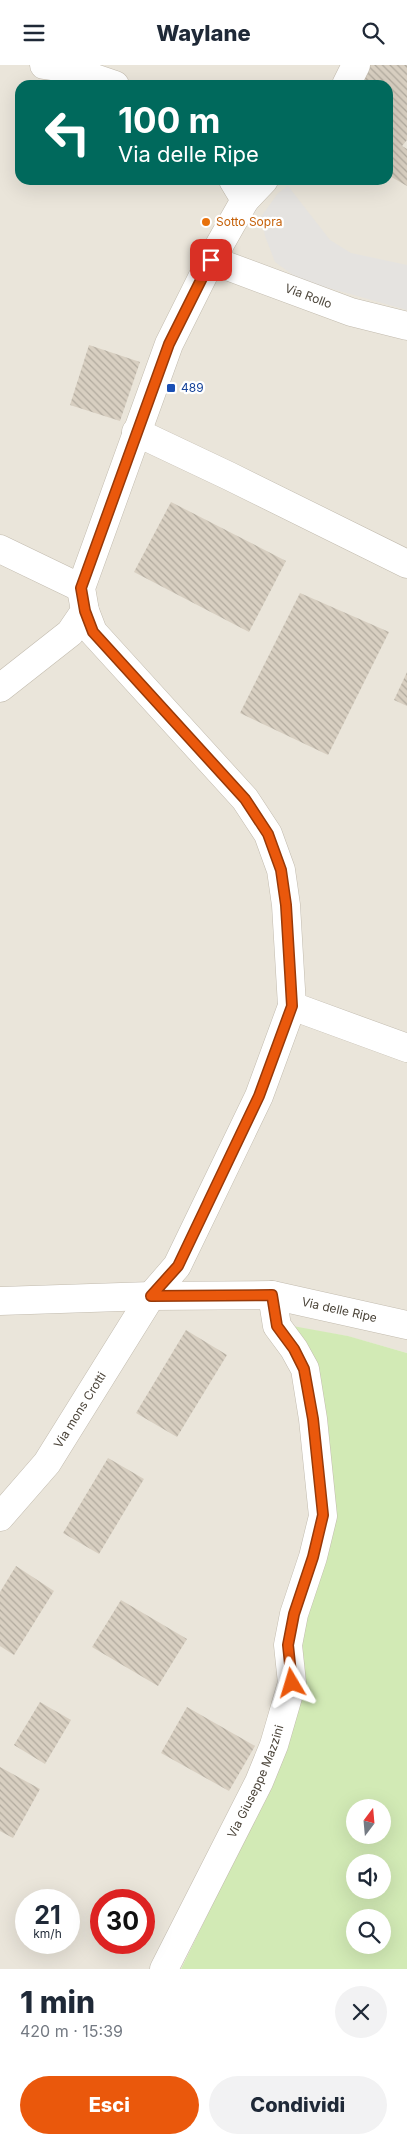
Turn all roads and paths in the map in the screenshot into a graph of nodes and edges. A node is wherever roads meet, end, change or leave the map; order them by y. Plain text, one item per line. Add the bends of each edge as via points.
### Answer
1 (44, 65) edge
2 (356, 65) edge
3 (100, 80) edge
4 (348, 80) edge
5 (252, 185) edge
6 (239, 190) edge
7 (211, 260) junction
8 (407, 327) edge
9 (136, 432) junction
10 (0, 549) edge
11 (407, 564) edge
12 (83, 599) junction
13 (0, 688) edge
14 (292, 1006) junction
15 (407, 1048) edge
16 (272, 1295) junction
17 (151, 1296) junction
18 (0, 1301) edge
19 (407, 1325) edge
20 (0, 1517) edge
21 (164, 1969) edge

1 - 3 street
2 - 4 street
5 - 6 street
6 - 7 street
7 - 8 street, Via Rollo via 351,312
7 - 9 street via 169,344
9 - 11 street
9 - 12 street
10 - 12 street
12 - 13 street via 70,633
12 - 14 street via 93,632 238,791 268,834 281,870 286,905
14 - 15 street
14 - 17 street, Via mons Crotti via 259,1096 178,1266
16 - 17 street, Via delle Ripe
16 - 19 street, Via delle Ripe
16 - 21 street, Via Giuseppe Mazzini via 277,1326 304,1369 323,1515 294,1614 288,1645 292,1683 274,1745 259,1782
17 - 18 street, Via delle Ripe
17 - 20 street, Via mons Crotti via 47,1463

